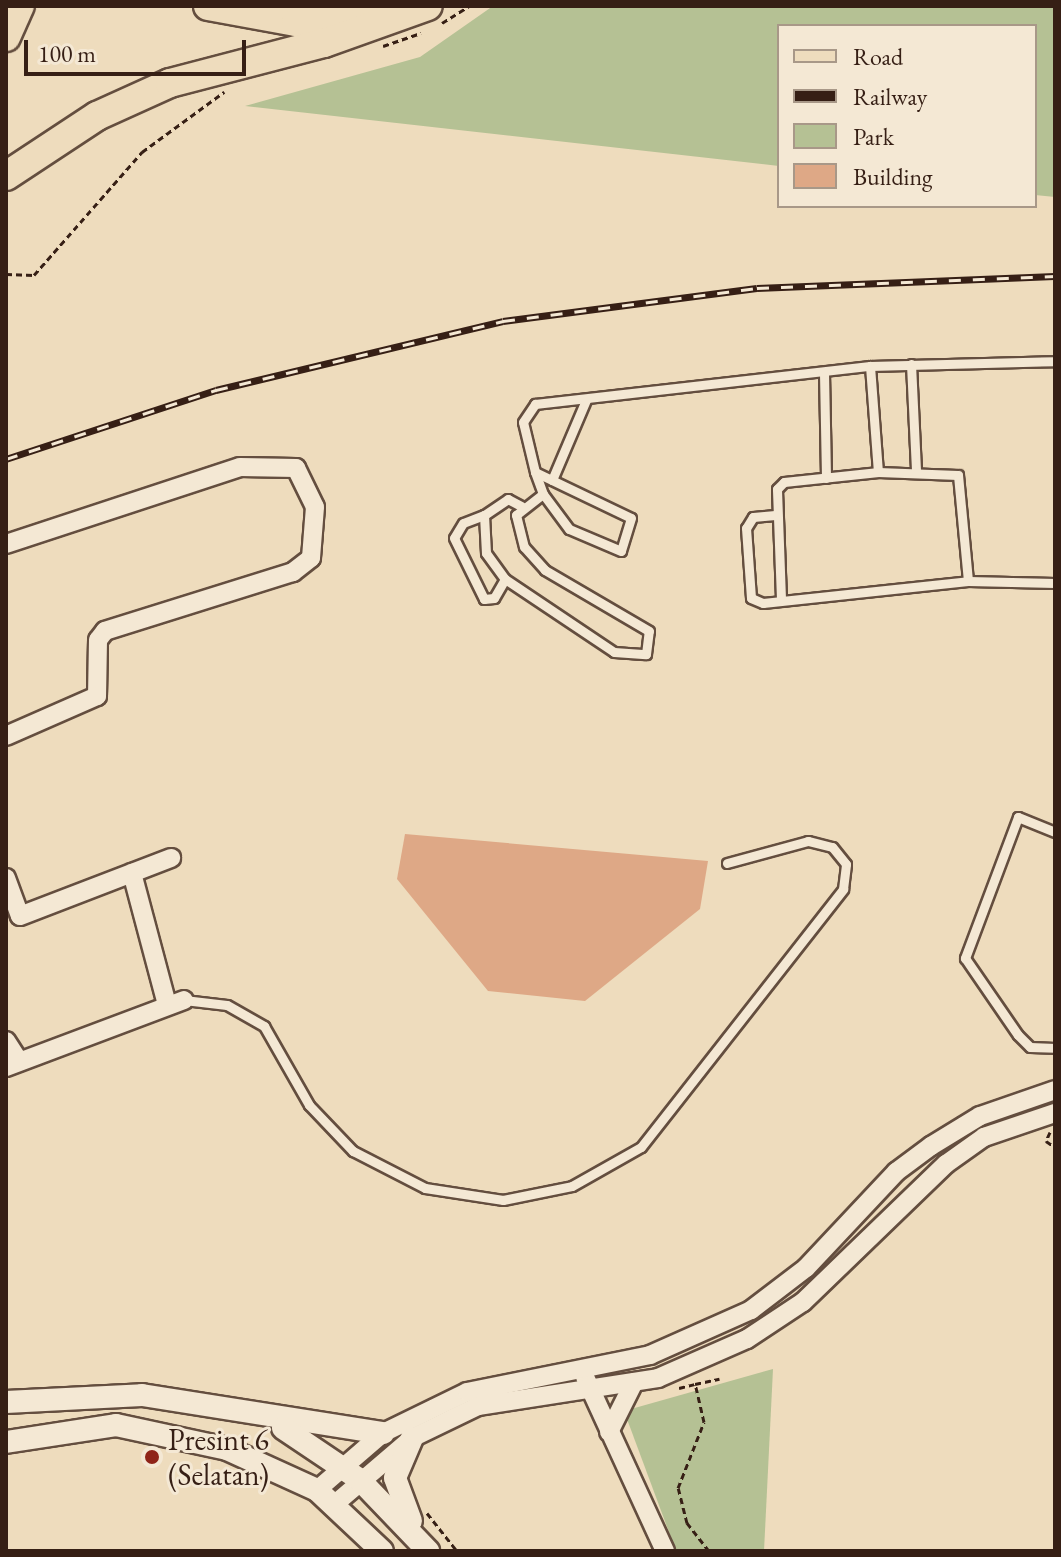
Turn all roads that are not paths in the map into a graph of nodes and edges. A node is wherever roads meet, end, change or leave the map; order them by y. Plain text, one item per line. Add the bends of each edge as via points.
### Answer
1 (20, 6) edge
2 (208, 6) edge
3 (388, 6) edge
4 (428, 6) edge
5 (6, 37) edge
6 (6, 176) edge
7 (1055, 361) edge
8 (911, 364) junction
9 (870, 366) junction
10 (824, 373) junction
11 (586, 400) junction
12 (916, 470) junction
13 (535, 472) junction
14 (878, 472) junction
15 (826, 478) junction
16 (552, 480) junction
17 (543, 494) junction
18 (521, 506) junction
19 (484, 515) junction
20 (775, 515) junction
21 (6, 544) edge
22 (505, 579) junction
23 (968, 581) junction
24 (1055, 583) edge
25 (781, 599) junction
26 (6, 736) edge
27 (1055, 832) edge
28 (171, 858) dead end
29 (727, 863) dead end
30 (132, 873) junction
31 (6, 878) edge
32 (176, 1003) junction
33 (6, 1041) edge
34 (1055, 1048) edge
35 (13, 1064) edge
36 (1055, 1090) edge
37 (1055, 1113) edge
38 (585, 1379) junction
39 (634, 1382) junction
40 (6, 1402) edge
41 (268, 1419) junction
42 (609, 1432) junction
43 (383, 1433) junction
44 (412, 1438) junction
45 (6, 1442) edge
46 (341, 1465) junction
47 (359, 1479) junction
48 (317, 1490) junction
49 (336, 1503) junction
50 (426, 1548) edge
51 (382, 1551) edge
52 (665, 1551) edge

1 - 5 main road
2 - 3 main road via 296,22
4 - 6 main road via 324,43 170,83 97,116
7 - 8 lane
8 - 9 lane
8 - 12 lane
9 - 10 lane
9 - 14 lane
10 - 11 lane
10 - 15 lane
11 - 13 lane via 535,404 525,411
11 - 16 lane
12 - 14 lane
12 - 23 lane via 949,471 964,486
13 - 16 lane
13 - 17 lane
14 - 15 lane
15 - 20 lane via 784,482
16 - 17 lane via 627,513 633,523 625,546 614,550 569,529
17 - 18 lane
18 - 19 lane via 508,499
18 - 22 lane via 516,515 524,547 545,570 649,631 646,654 614,652
19 - 22 lane via 486,553
19 - 22 lane via 463,523 454,538 484,599 494,598
20 - 25 lane
20 - 25 lane via 748,520 750,584 756,602
21 - 26 street via 240,467 296,468 315,507 311,558 293,572 105,631 98,640 103,678 97,696
23 - 24 lane
23 - 25 lane
27 - 34 lane via 1018,817 965,958 1030,1047
28 - 30 street
29 - 32 lane via 808,841 832,847 846,864 843,889 641,1147 572,1186 503,1200 425,1188 353,1151 309,1105 264,1026 227,1005
30 - 31 street via 20,916
30 - 32 street
32 - 35 street
33 - 35 street
36 - 38 street via 980,1116 919,1155 806,1268 751,1310 687,1342
37 - 39 street via 984,1137 946,1164 803,1302 747,1339 698,1366
38 - 39 street
38 - 42 street
38 - 43 street via 467,1392
38 - 44 street via 478,1406
39 - 42 street
40 - 41 street via 107,1392
41 - 43 street
41 - 46 street
42 - 52 street
43 - 46 street
44 - 47 street
44 - 50 street via 396,1493
45 - 48 street via 138,1426 227,1449
46 - 47 street
46 - 48 street
47 - 49 street
47 - 50 street
48 - 49 street
49 - 51 street

